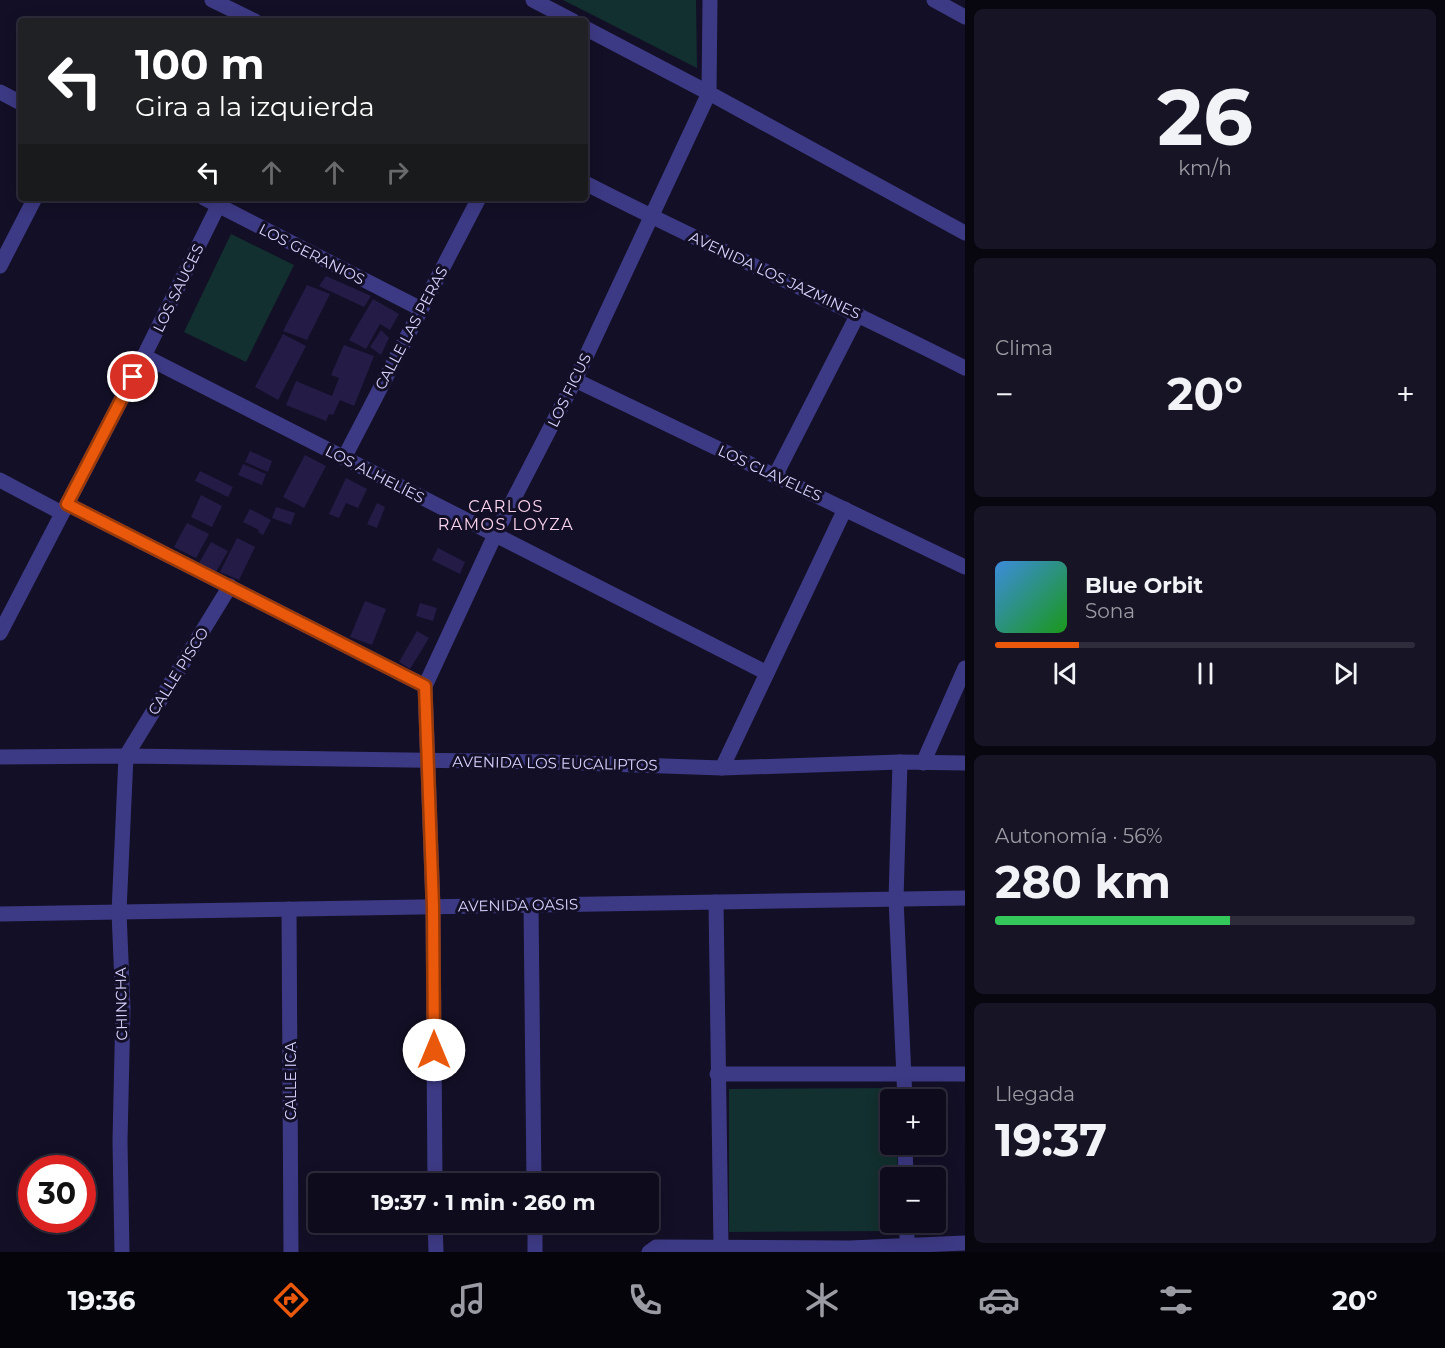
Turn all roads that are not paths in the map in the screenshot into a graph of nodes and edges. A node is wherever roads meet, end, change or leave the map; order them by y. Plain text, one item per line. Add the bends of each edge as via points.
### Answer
1 (212, 0) edge
2 (533, 0) edge
3 (710, 0) edge
4 (934, 0) edge
5 (239, 6) edge
6 (965, 17) edge
7 (252, 18) edge
8 (567, 18) edge
9 (588, 30) edge
10 (0, 92) edge
11 (709, 93) junction
12 (18, 101) edge
13 (588, 185) edge
14 (33, 201) edge
15 (477, 201) edge
16 (220, 202) edge
17 (651, 217) junction
18 (965, 233) edge
19 (0, 266) edge
20 (421, 309) junction
21 (858, 314) junction
22 (144, 356) junction
23 (965, 368) edge
24 (575, 380) junction
25 (344, 458) junction
26 (775, 476) junction
27 (0, 480) edge
28 (65, 509) junction
29 (845, 509) junction
30 (495, 535) junction
31 (965, 567) edge
32 (230, 586) junction
33 (0, 633) edge
34 (965, 668) edge
35 (767, 673) junction
36 (425, 686) junction
37 (126, 756) junction
38 (0, 757) edge
39 (426, 760) junction
40 (900, 762) junction
41 (923, 763) junction
42 (965, 763) edge
43 (722, 768) junction
44 (965, 898) edge
45 (896, 899) junction
46 (716, 902) junction
47 (531, 905) junction
48 (433, 907) junction
49 (289, 909) junction
50 (119, 912) junction
51 (0, 914) edge
52 (904, 1073) junction
53 (717, 1074) junction
54 (965, 1074) edge
55 (905, 1089) edge
56 (435, 1173) edge
57 (534, 1173) edge
58 (435, 1233) edge
59 (535, 1233) edge
60 (907, 1233) edge
61 (965, 1243) edge
62 (907, 1246) junction
63 (721, 1247) junction
64 (850, 1250) edge
65 (122, 1252) edge
66 (291, 1252) edge
67 (436, 1252) edge
68 (535, 1252) edge
69 (649, 1252) edge

1 - 5 street
2 - 8 street
3 - 11 street
4 - 6 street
5 - 7 street
9 - 11 street
10 - 12 street
11 - 17 street, LOS FICUS
11 - 18 street
13 - 17 street, AVENIDA LOS JAZMINES
14 - 19 street
15 - 20 street, CALLE LAS PERAS
16 - 20 street, LOS GERANIOS
16 - 22 street, LOS SAUCES
17 - 21 street, AVENIDA LOS JAZMINES
17 - 24 street, LOS FICUS
20 - 25 street, CALLE LAS PERAS
21 - 23 street, AVENIDA LOS JAZMINES
21 - 26 street
22 - 25 street, LOS ALHELÍES
22 - 28 street, LOS SAUCES
24 - 26 street, LOS CLAVELES
24 - 30 street, LOS FICUS
25 - 30 street, LOS ALHELÍES
26 - 29 street, LOS CLAVELES
27 - 28 street
28 - 32 street
28 - 33 street, LOS SAUCES
29 - 31 street, LOS CLAVELES
29 - 35 street
30 - 35 street, LOS ALHELÍES
30 - 36 street, LOS FICUS
32 - 36 street
32 - 37 street, CALLE PISCO
34 - 41 street
35 - 43 street
36 - 39 street
37 - 38 street, AVENIDA LOS EUCALIPTOS
37 - 39 street, AVENIDA LOS EUCALIPTOS
37 - 50 street, CHINCHA
39 - 43 street, AVENIDA LOS EUCALIPTOS
39 - 48 street
40 - 41 street, AVENIDA LOS EUCALIPTOS
40 - 43 street, AVENIDA LOS EUCALIPTOS
40 - 45 street
41 - 42 street, AVENIDA LOS EUCALIPTOS
44 - 45 street, AVENIDA OASIS
45 - 46 street, AVENIDA OASIS
45 - 52 street
46 - 47 street, AVENIDA OASIS
46 - 53 street
47 - 48 street, AVENIDA OASIS
47 - 57 street
48 - 49 street, AVENIDA OASIS
48 - 56 street
49 - 50 street, AVENIDA OASIS
49 - 66 street, CALLE ICA
50 - 51 street, AVENIDA OASIS
50 - 65 street, CHINCHA via 123,1008
52 - 53 street
52 - 54 street
52 - 55 street
53 - 63 street
58 - 67 street
59 - 68 street
60 - 62 street
61 - 62 street
62 - 64 street
63 - 64 street
63 - 69 street via 656,1247

